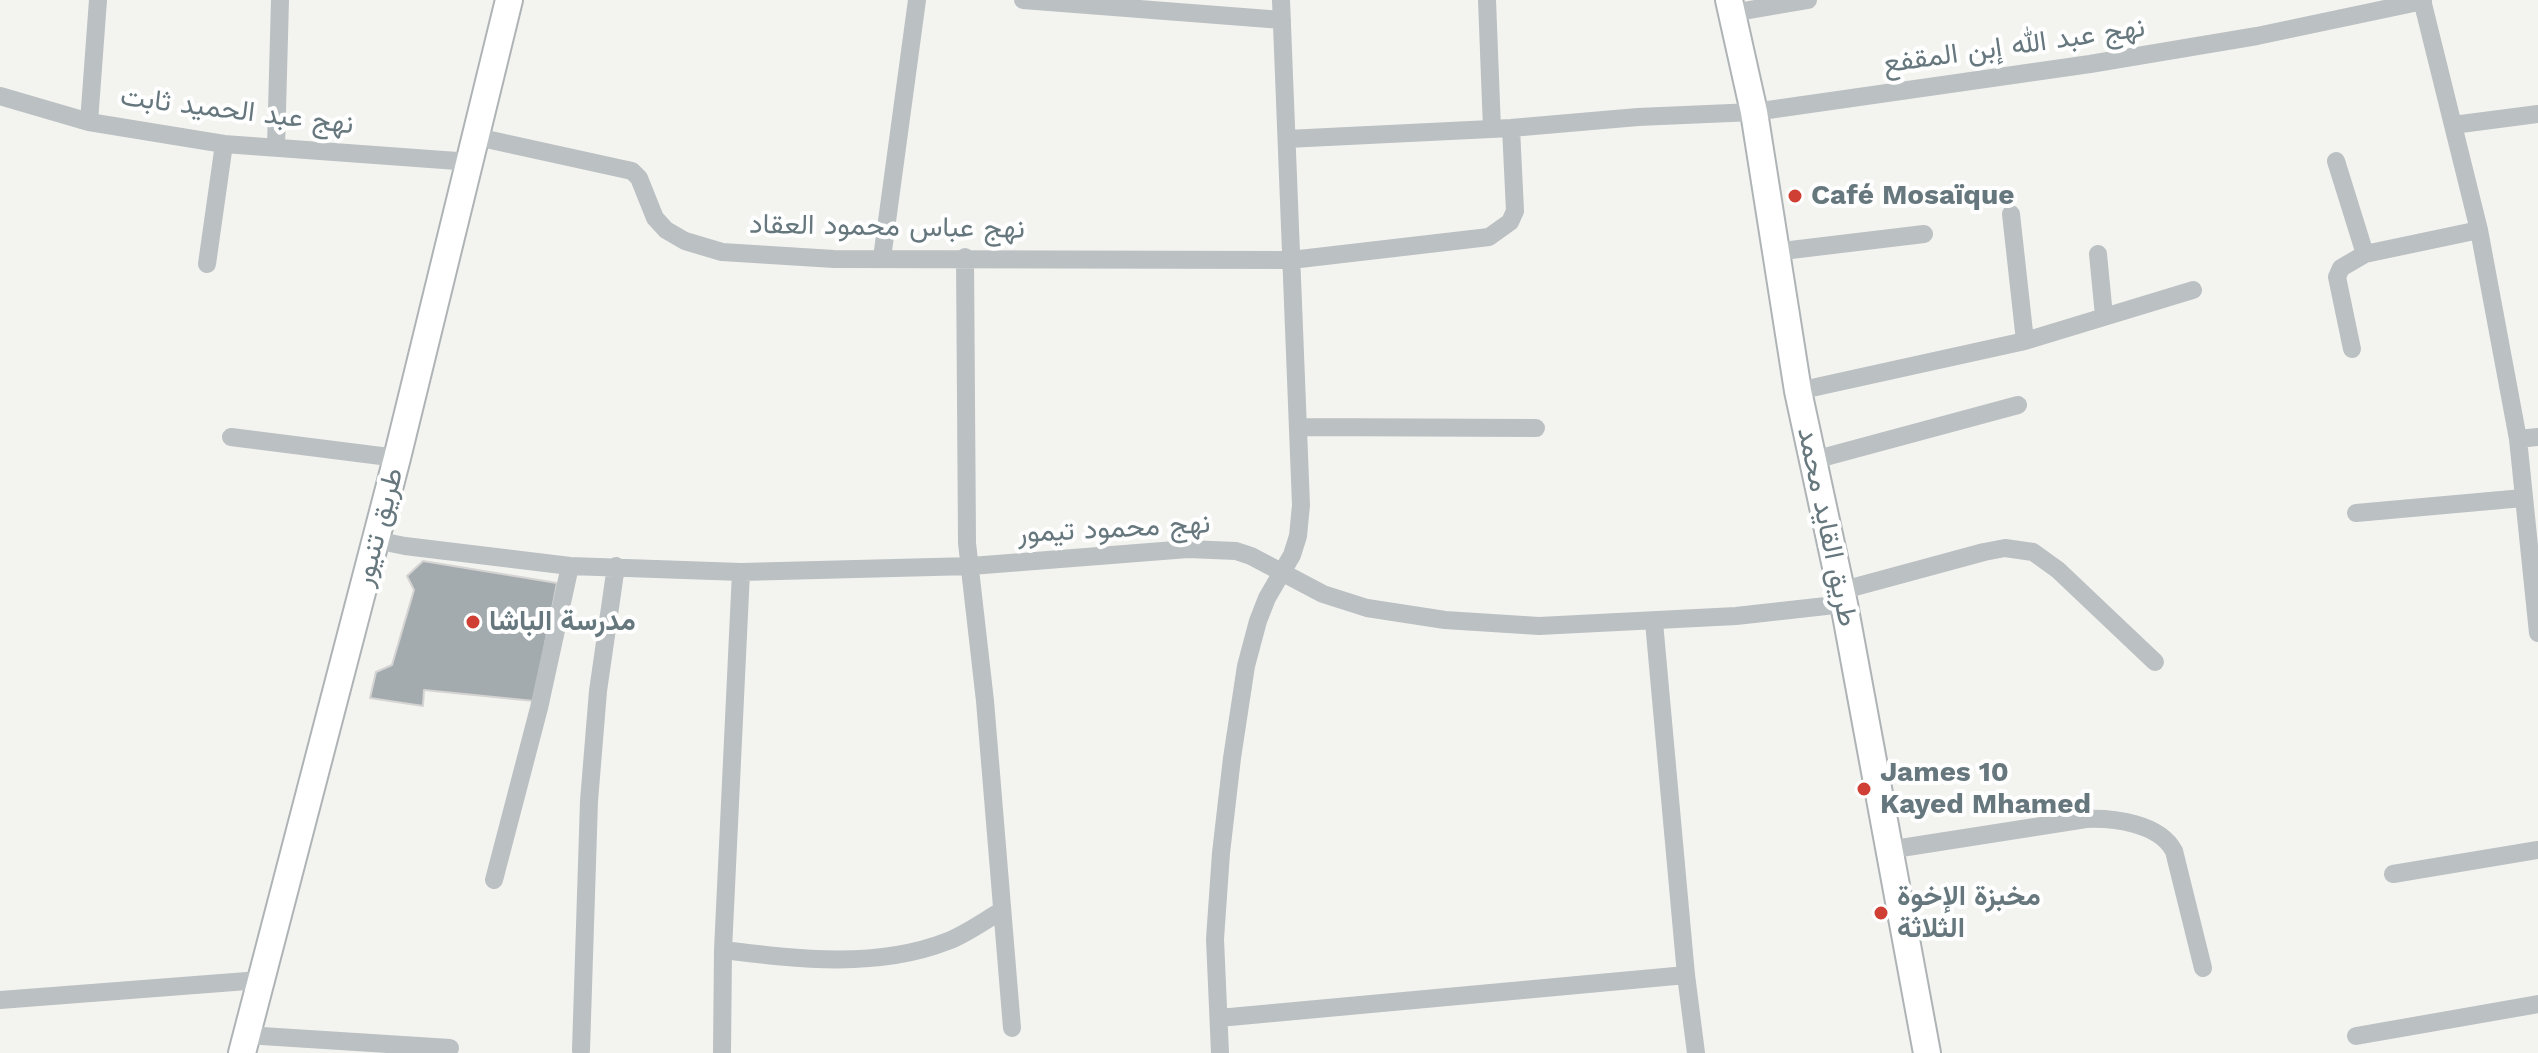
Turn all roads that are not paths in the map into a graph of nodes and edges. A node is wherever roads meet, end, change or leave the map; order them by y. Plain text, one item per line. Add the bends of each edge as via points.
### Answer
1 (98, 0) edge
2 (280, 0) edge
3 (509, 0) edge
4 (917, 0) edge
5 (1023, 0) edge
6 (1281, 0) edge
7 (1487, 0) edge
8 (1808, 0) edge
9 (2423, 0) edge
10 (1731, 7) edge
11 (1282, 20) junction
12 (0, 96) edge
13 (1754, 112) junction
14 (2538, 114) edge
15 (89, 122) junction
16 (2453, 125) junction
17 (1511, 128) junction
18 (1492, 129) junction
19 (477, 137) junction
20 (1287, 139) junction
21 (224, 144) junction
22 (276, 147) junction
23 (2336, 161) dead end
24 (471, 162) junction
25 (2011, 214) dead end
26 (2479, 230) junction
27 (1924, 234) dead end
28 (1774, 252) junction
29 (2098, 254) dead end
30 (2365, 254) junction
31 (965, 257) junction
32 (882, 258) junction
33 (1291, 260) junction
34 (207, 264) dead end
35 (2193, 290) dead end
36 (2104, 316) junction
37 (2025, 341) junction
38 (2352, 349) dead end
39 (1798, 391) junction
40 (2018, 405) dead end
41 (1299, 427) junction
42 (1536, 428) dead end
43 (231, 437) dead end
44 (2538, 437) edge
45 (2518, 439) junction
46 (397, 458) junction
47 (1814, 460) junction
48 (2523, 498) junction
49 (2356, 513) dead end
50 (375, 540) junction
51 (570, 566) junction
52 (616, 566) junction
53 (971, 566) junction
54 (741, 572) junction
55 (1281, 574) junction
56 (2535, 580) edge
57 (1842, 597) junction
58 (1654, 622) junction
59 (2538, 633) edge
60 (2155, 662) dead end
61 (1888, 850) junction
62 (2538, 850) edge
63 (2393, 874) dead end
64 (494, 880) dead end
65 (1001, 911) junction
66 (723, 950) junction
67 (2203, 968) dead end
68 (1686, 975) junction
69 (260, 980) junction
70 (0, 1000) edge
71 (2538, 1004) edge
72 (1219, 1018) junction
73 (1012, 1028) dead end
74 (2356, 1036) dead end
75 (244, 1044) edge
76 (450, 1048) dead end
77 (581, 1050) dead end
78 (722, 1052) edge
79 (1220, 1053) edge
80 (1696, 1053) edge
81 (1927, 1053) edge

1 - 15 street
2 - 22 street
3 - 19 main road, طريق تنيور
4 - 32 street
5 - 11 street
6 - 11 street
7 - 18 street
8 - 10 street
9 - 13 street, نهج عبد الله إبن المقفع via 2242,39
9 - 16 street
10 - 13 main road, طريق القايد محمد
11 - 20 street
12 - 15 street, نهج عبد الحميد ثابت
13 - 17 street, نهج عبد الله إبن المقفع
13 - 28 main road, طريق القايد محمد
14 - 16 street
15 - 21 street, نهج عبد الحميد ثابت
16 - 26 street
17 - 18 street, نهج عبد الله إبن المقفع
17 - 33 street, نهج عباس محمود العقاد via 1515,211 1501,231 1469,241
18 - 20 street, نهج عبد الله إبن المقفع
19 - 24 main road, طريق تنيور
19 - 32 street, نهج عباس محمود العقاد via 632,171 655,218 685,241 722,252
20 - 33 street
21 - 22 street, نهج عبد الحميد ثابت
21 - 34 street
22 - 24 street, نهج عبد الحميد ثابت
23 - 30 street
24 - 46 main road, طريق تنيور
25 - 37 street
26 - 30 street
26 - 45 street
27 - 28 street
28 - 39 main road, طريق القايد محمد
29 - 36 street
30 - 38 street via 2341,268 2337,277
31 - 32 street, نهج عباس محمود العقاد
31 - 33 street, نهج عباس محمود العقاد
31 - 53 street via 965,513
33 - 41 street
35 - 36 street
36 - 37 street
37 - 39 street
39 - 47 main road, طريق القايد محمد
40 - 47 street
41 - 42 street
41 - 55 street via 1298,536
43 - 46 street
44 - 45 street
45 - 48 street
46 - 50 main road, طريق تنيور
47 - 57 main road, طريق القايد محمد
48 - 49 street
48 - 56 street
50 - 51 street, نهج محمود تيمور
50 - 69 main road, طريق تنيور
51 - 52 street, نهج محمود تيمور
51 - 64 street
52 - 54 street, نهج محمود تيمور
52 - 77 street via 589,801
53 - 54 street, نهج محمود تيمور
53 - 55 street, نهج محمود تيمور via 1188,549 1244,553
53 - 65 street
54 - 66 street
55 - 58 street, نهج محمود تيمور via 1367,608 1445,620 1539,626
55 - 72 street via 1258,621 1246,666 1232,758 1215,939
56 - 59 street
57 - 58 street, نهج محمود تيمور via 1736,616
57 - 60 street, نهج محمود تيمور via 1984,552 2033,552
57 - 61 main road, طريق القايد محمد
58 - 68 street
61 - 67 street via 2086,819 2139,826 2174,851
61 - 81 main road, طريق القايد محمد
62 - 63 street
65 - 66 street via 951,940 881,959
65 - 73 street
66 - 78 street
68 - 72 street
68 - 80 street
69 - 70 street
69 - 75 main road, طريق تنيور
71 - 74 street
72 - 79 street
75 - 76 street

